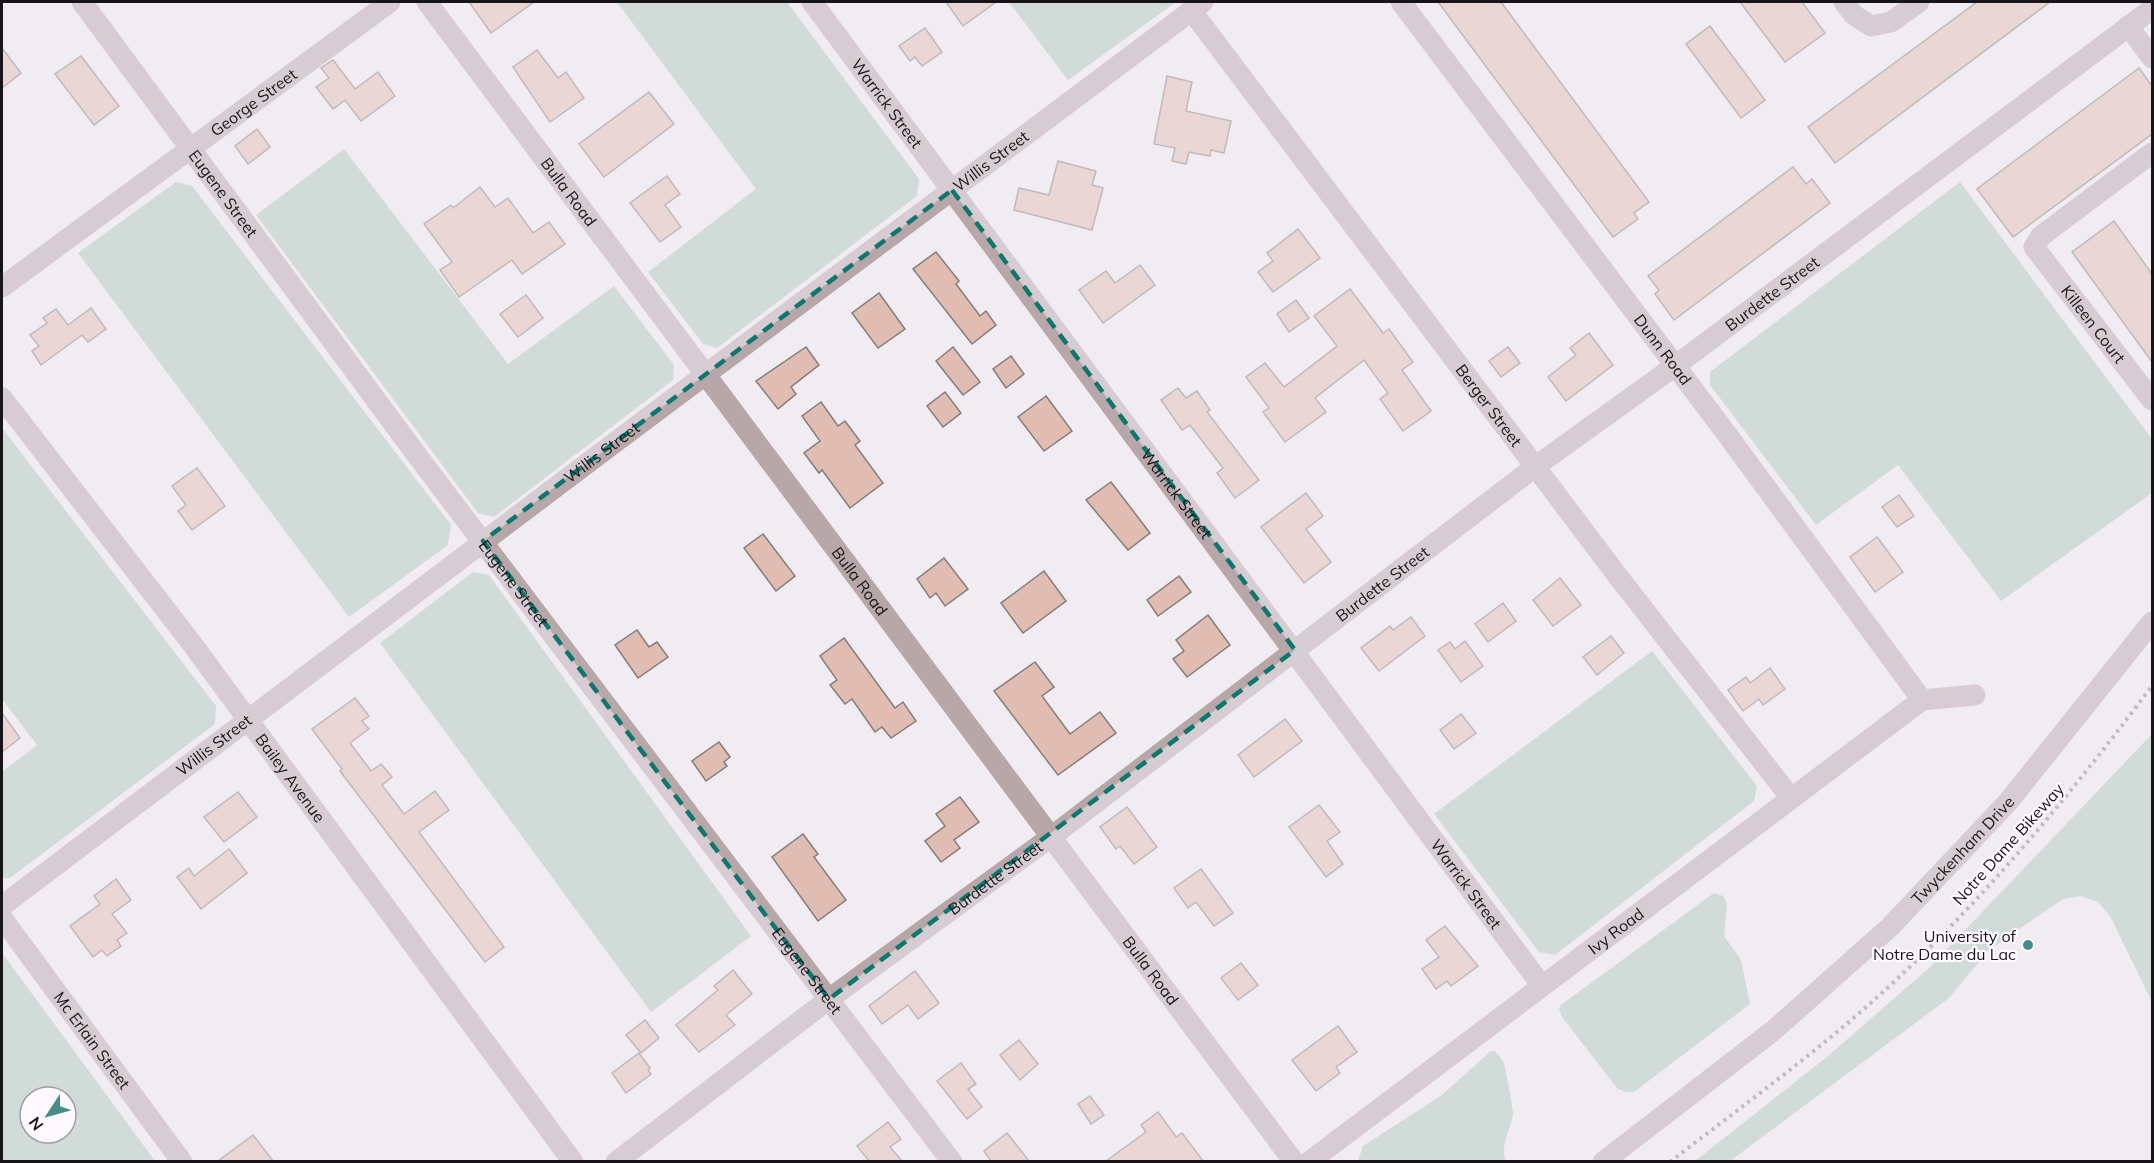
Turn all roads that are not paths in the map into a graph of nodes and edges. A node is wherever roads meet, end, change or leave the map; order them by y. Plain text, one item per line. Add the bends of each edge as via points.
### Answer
1 (82, 2) edge
2 (390, 2) edge
3 (427, 2) edge
4 (813, 2) edge
5 (1401, 2) edge
6 (1844, 2) edge
7 (1919, 2) edge
8 (1197, 6) edge
9 (2152, 9) edge
10 (2128, 26) junction
11 (2152, 58) edge
12 (193, 147) junction
13 (2152, 153) edge
14 (952, 190) junction
15 (2, 287) edge
16 (1675, 366) junction
17 (706, 375) junction
18 (2, 398) edge
19 (2152, 400) edge
20 (1536, 466) junction
21 (483, 541) junction
22 (2152, 622) edge
23 (1295, 650) junction
24 (1975, 695) dead end
25 (1922, 700) junction
26 (247, 719) junction
27 (1791, 798) junction
28 (1051, 837) junction
29 (2, 906) edge
30 (2, 918) edge
31 (1542, 986) junction
32 (829, 999) junction
33 (182, 1161) edge
34 (573, 1161) edge
35 (616, 1161) edge
36 (952, 1161) edge
37 (1294, 1161) edge
38 (1309, 1161) edge
39 (1603, 1161) edge

1 - 12 street, Eugene Street
2 - 12 street, George Street
3 - 17 street, Bulla Road
4 - 14 street, Warrick Street
5 - 16 street, Dunn Road
6 - 7 street via 1854,15 1871,26 1891,22
8 - 14 street, Willis Street
8 - 20 street, Berger Street
9 - 10 street, Burdette Street
10 - 11 street
10 - 16 street, Burdette Street
12 - 15 street, George Street
12 - 21 street, Eugene Street via 225,197
13 - 19 street, Killeen Court via 2041,236 2034,247
14 - 17 street, Willis Street
14 - 23 street, Warrick Street
16 - 20 street, Burdette Street
16 - 25 street, Dunn Road
17 - 21 street, Willis Street
17 - 28 street, Bulla Road
18 - 26 street, Bailey Avenue
20 - 23 street, Burdette Street
20 - 27 street, Berger Street
21 - 26 street, Willis Street
21 - 32 street, Eugene Street
22 - 39 street, Twyckenham Drive via 2008,802 1890,927 1774,1030
23 - 28 street, Burdette Street
23 - 31 street, Warrick Street
24 - 25 street
25 - 27 street, Ivy Road
26 - 29 street, Willis Street
26 - 34 street, Bailey Avenue
27 - 31 street, Ivy Road
28 - 32 street, Burdette Street
28 - 37 street, Bulla Road
30 - 33 street, Mc Erlain Street
31 - 38 street, Ivy Road
32 - 35 street, Burdette Street
32 - 36 street, Eugene Street

